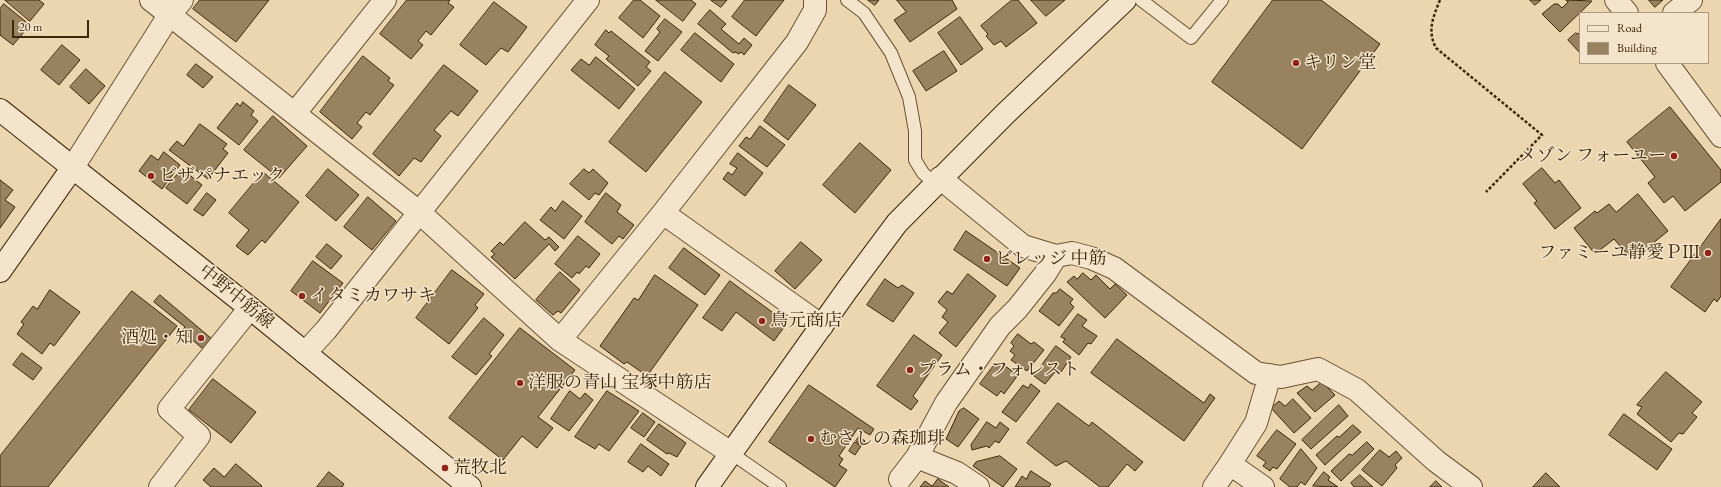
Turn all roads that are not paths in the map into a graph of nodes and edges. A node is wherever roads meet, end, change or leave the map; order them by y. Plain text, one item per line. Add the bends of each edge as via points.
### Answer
1 (151, 0) edge
2 (385, 0) edge
3 (588, 0) edge
4 (815, 0) edge
5 (847, 0) edge
6 (1125, 0) edge
7 (1141, 0) edge
8 (1222, 0) edge
9 (1616, 0) edge
10 (1691, 0) edge
11 (176, 7) edge
12 (1627, 12) edge
13 (1675, 12) edge
14 (1668, 64) edge
15 (0, 110) edge
16 (295, 113) junction
17 (1721, 136) edge
18 (74, 167) junction
19 (937, 181) junction
20 (420, 213) junction
21 (663, 213) junction
22 (1056, 256) junction
23 (0, 271) edge
24 (250, 308) junction
25 (822, 326) junction
26 (560, 340) junction
27 (305, 353) junction
28 (1270, 375) junction
29 (731, 453) junction
30 (917, 457) junction
31 (1230, 464) junction
32 (900, 479) dead end
33 (160, 487) edge
34 (470, 487) edge
35 (707, 487) edge
36 (780, 487) edge
37 (978, 487) edge
38 (1214, 487) edge
39 (1263, 487) edge
40 (1471, 487) edge

1 - 11 street
2 - 16 street
3 - 20 street
4 - 21 street via 815,10 797,42
5 - 19 lane via 864,13 891,53 909,97 915,131 915,160 923,173
6 - 19 street
7 - 8 lane via 1191,38
9 - 12 street
10 - 13 street
11 - 16 street
11 - 18 street
14 - 17 street
15 - 18 street, 中野中筋線
16 - 20 street
18 - 23 street
18 - 24 street, 中野中筋線
19 - 22 street via 1023,246
19 - 25 street via 897,223
20 - 26 street
20 - 27 street
21 - 25 street
21 - 26 street
22 - 28 street via 1072,253 1114,268 1256,373
22 - 30 street via 1024,314 1000,326 966,392 946,403
24 - 27 street, 中野中筋線
24 - 33 street via 169,409 199,436
25 - 29 street
26 - 29 street
27 - 34 street, 中野中筋線
28 - 31 street via 1256,423
28 - 40 street via 1281,377 1318,369 1357,390 1436,461
29 - 35 street
29 - 36 lane
30 - 32 street
30 - 37 street via 957,473
31 - 38 street
31 - 39 street

